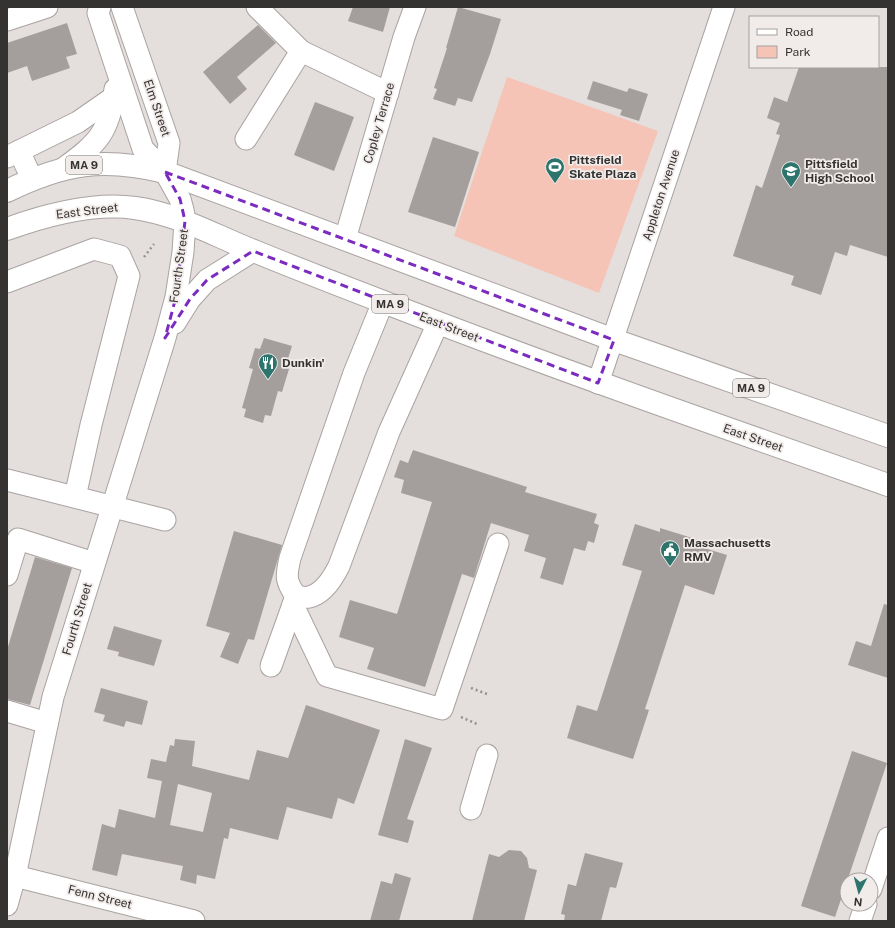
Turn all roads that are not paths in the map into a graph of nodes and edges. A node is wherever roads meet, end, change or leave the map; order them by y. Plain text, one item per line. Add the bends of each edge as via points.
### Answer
1 (47, 7) edge
2 (100, 7) edge
3 (122, 7) edge
4 (257, 7) edge
5 (415, 7) edge
6 (724, 7) edge
7 (7, 20) edge
8 (300, 51) junction
9 (118, 73) junction
10 (388, 93) junction
11 (114, 97) junction
12 (246, 139) dead end
13 (13, 154) edge
14 (64, 168) junction
15 (165, 172) junction
16 (32, 180) junction
17 (7, 191) edge
18 (185, 221) junction
19 (7, 230) edge
20 (345, 239) junction
21 (253, 251) junction
22 (7, 282) edge
23 (383, 302) junction
24 (438, 323) junction
25 (165, 338) junction
26 (614, 340) junction
27 (598, 383) junction
28 (888, 436) edge
29 (7, 480) edge
30 (888, 485) edge
31 (75, 497) junction
32 (114, 506) junction
33 (165, 520) dead end
34 (498, 544) dead end
35 (94, 564) junction
36 (7, 575) edge
37 (294, 601) junction
38 (272, 666) dead end
39 (7, 711) edge
40 (47, 723) junction
41 (487, 755) dead end
42 (471, 810) dead end
43 (888, 838) edge
44 (877, 872) edge
45 (11, 875) edge
46 (7, 905) edge
47 (194, 921) edge

1 - 7 street
2 - 9 street via 98,13
3 - 15 street, Elm Street via 169,143
4 - 8 street
5 - 10 street, Copley Terrace
6 - 26 street, Appleton Avenue
8 - 10 street
8 - 12 street
9 - 11 street
9 - 15 street via 143,149
10 - 20 street, Copley Terrace
11 - 13 street via 78,122
11 - 14 street via 110,118 99,140
13 - 16 street
14 - 15 highway, MA 9 via 104,163
14 - 16 highway, MA 9
15 - 18 street, Fourth Street via 180,199
15 - 20 highway, MA 9
16 - 17 highway, MA 9
18 - 19 highway, East Street / MA 9 via 138,208 119,206 67,212
18 - 21 highway, East Street / MA 9
18 - 25 street, Fourth Street via 176,297
20 - 26 highway, MA 9
21 - 23 highway, East Street / MA 9
21 - 25 street, Fourth Street via 207,280 190,299
22 - 31 street via 94,249 120,256 129,276
23 - 24 highway, East Street / MA 9
23 - 37 street via 354,373 290,558 287,583
24 - 27 highway, East Street / MA 9
24 - 37 street via 389,432 332,580 309,598
25 - 32 street, Fourth Street
26 - 27 street, Appleton Avenue
26 - 28 highway, MA 9
27 - 30 highway, East Street / MA 9
29 - 31 street
31 - 32 street
32 - 33 street
32 - 35 street, Fourth Street
34 - 37 street via 442,709 327,676
35 - 36 street via 18,539
35 - 40 street, Fourth Street
37 - 38 street
39 - 40 street
40 - 45 street, Fourth Street
41 - 42 street
43 - 44 street
45 - 46 street, Fourth Street
45 - 47 street, Fenn Street

